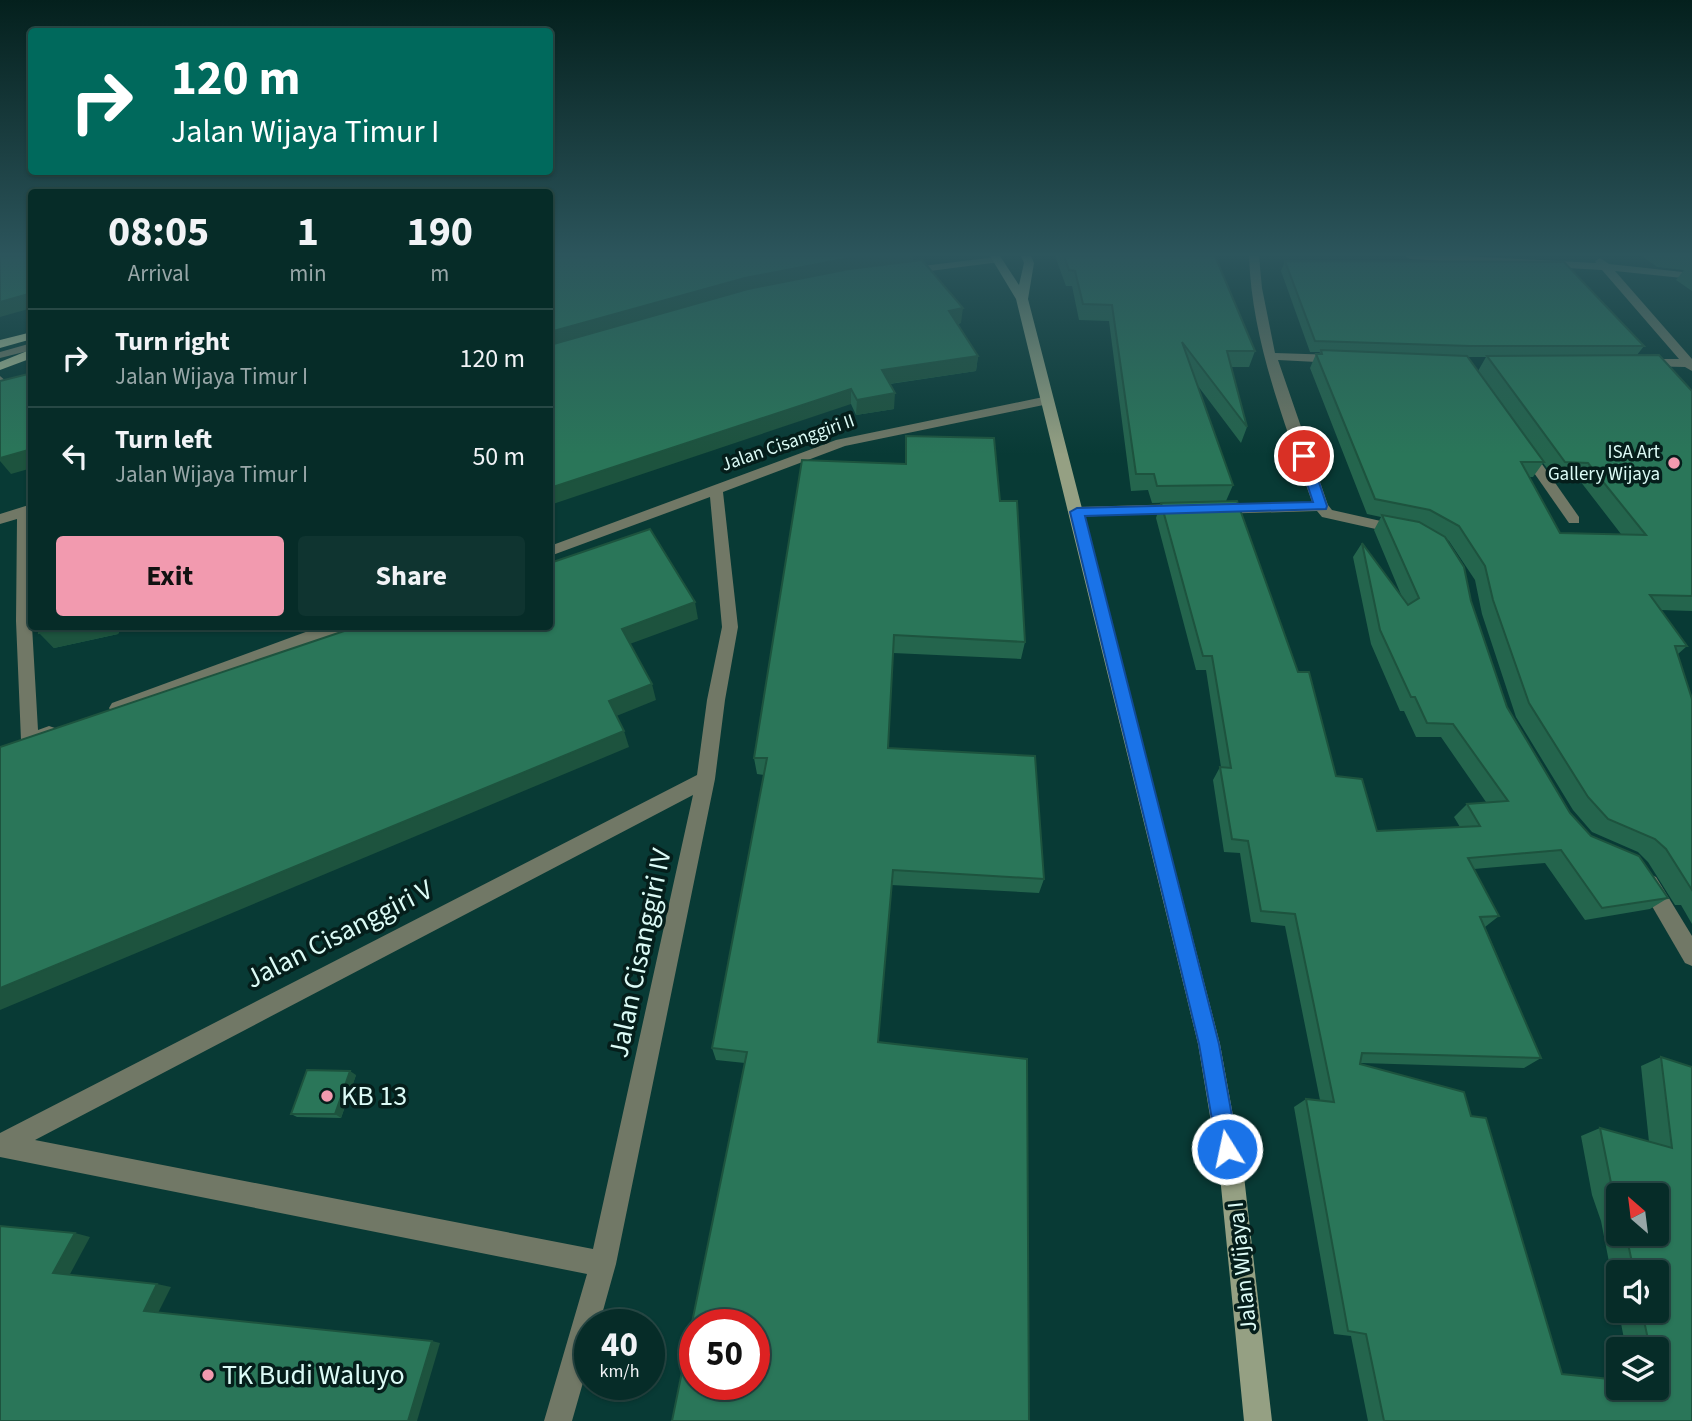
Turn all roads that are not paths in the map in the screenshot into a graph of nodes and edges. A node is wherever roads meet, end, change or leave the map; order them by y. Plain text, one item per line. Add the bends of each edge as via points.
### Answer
1 (1029, 322) edge
2 (1262, 322) edge
3 (1653, 322) edge
4 (28, 336) edge
5 (0, 344) edge
6 (28, 347) edge
7 (0, 355) edge
8 (28, 355) edge
9 (1269, 356) junction
10 (1353, 360) edge
11 (28, 362) edge
12 (1636, 363) edge
13 (1690, 365) edge
14 (0, 368) edge
15 (0, 379) edge
16 (28, 381) edge
17 (1048, 400) junction
18 (1518, 441) edge
19 (716, 490) junction
20 (1321, 506) junction
21 (28, 510) edge
22 (1077, 512) junction
23 (0, 519) edge
24 (1574, 520) dead end
25 (1415, 530) edge
26 (553, 550) edge
27 (330, 630) edge
28 (97, 715) edge
29 (71, 725) edge
30 (706, 779) junction
31 (1639, 869) edge
32 (1692, 956) edge
33 (0, 1145) edge
34 (603, 1264) junction
35 (558, 1421) edge
36 (1258, 1421) edge

1 - 17 main road, Jalan Wijaya I
2 - 9 street
3 - 13 street
4 - 5 main road
6 - 7 lane
8 - 14 main road
9 - 10 street
9 - 20 street
11 - 14 main road
12 - 13 street
15 - 16 lane via 4,386
17 - 19 street, Jalan Cisanggiri II via 841,443
17 - 22 main road, Jalan Wijaya I
18 - 24 street
19 - 26 street, Jalan Cisanggiri II
19 - 30 street, Jalan Cisanggiri IV via 730,627
20 - 22 street
20 - 25 street via 1327,514
21 - 23 street
21 - 29 street via 24,621 30,740
22 - 36 main road, Jalan Wijaya I via 1209,1044 1232,1175
27 - 28 street
30 - 33 street, Jalan Cisanggiri V
30 - 34 street, Jalan Cisanggiri IV
31 - 32 street
33 - 34 street, Jalan Cisanggiri V
34 - 35 street, Jalan Cisanggiri IV

